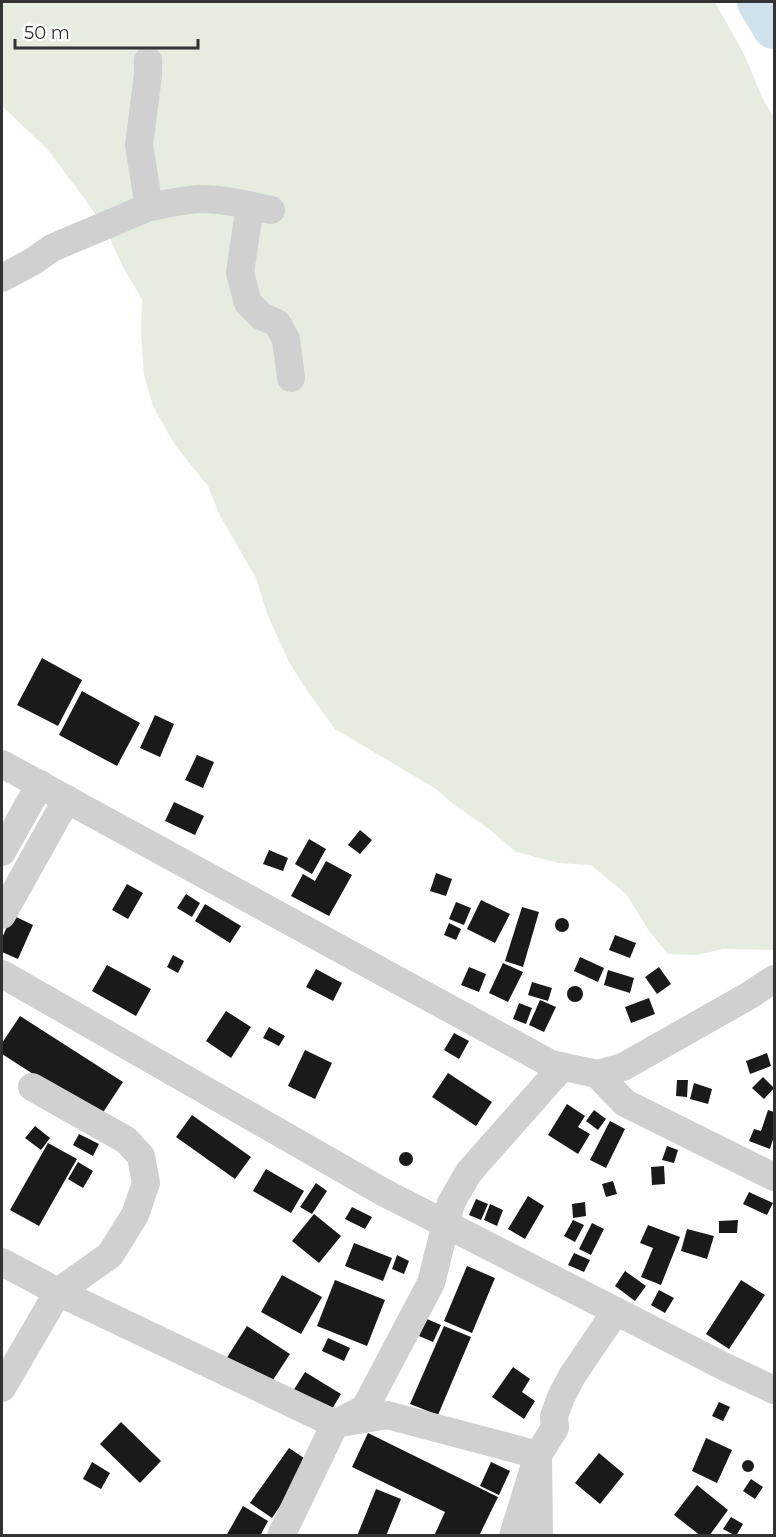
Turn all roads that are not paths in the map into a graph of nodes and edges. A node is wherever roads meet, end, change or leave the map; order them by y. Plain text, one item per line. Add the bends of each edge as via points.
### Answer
1 (148, 61) dead end
2 (148, 207) junction
3 (2, 278) edge
4 (291, 378) dead end
5 (2, 764) edge
6 (40, 784) junction
7 (67, 800) junction
8 (2, 852) edge
9 (2, 915) edge
10 (2, 975) edge
11 (774, 979) edge
12 (562, 1067) junction
13 (597, 1074) junction
14 (32, 1087) dead end
15 (774, 1177) edge
16 (446, 1224) junction
17 (2, 1262) edge
18 (58, 1292) junction
19 (616, 1311) junction
20 (2, 1388) edge
21 (774, 1390) edge
22 (335, 1424) junction
23 (538, 1455) junction
24 (281, 1536) edge
25 (513, 1536) edge
26 (539, 1536) edge

1 - 2 street via 139,145
2 - 3 street via 52,248
2 - 4 street via 202,199 261,207 240,273 248,303 261,316 277,323 286,339
5 - 6 street
6 - 7 street
6 - 8 street
7 - 9 street
7 - 12 street via 550,1064
10 - 16 street
11 - 13 street via 623,1067
12 - 13 street
12 - 16 street via 469,1172 451,1203
13 - 15 street via 625,1103
14 - 18 street via 126,1140 141,1156 146,1183 135,1215 110,1255
16 - 19 street
16 - 22 street via 431,1283 365,1408
17 - 18 street
18 - 20 street
18 - 22 street
19 - 21 street
19 - 23 street via 572,1376 554,1416 555,1428
22 - 23 street via 387,1415
22 - 24 street
23 - 25 street
23 - 26 street

